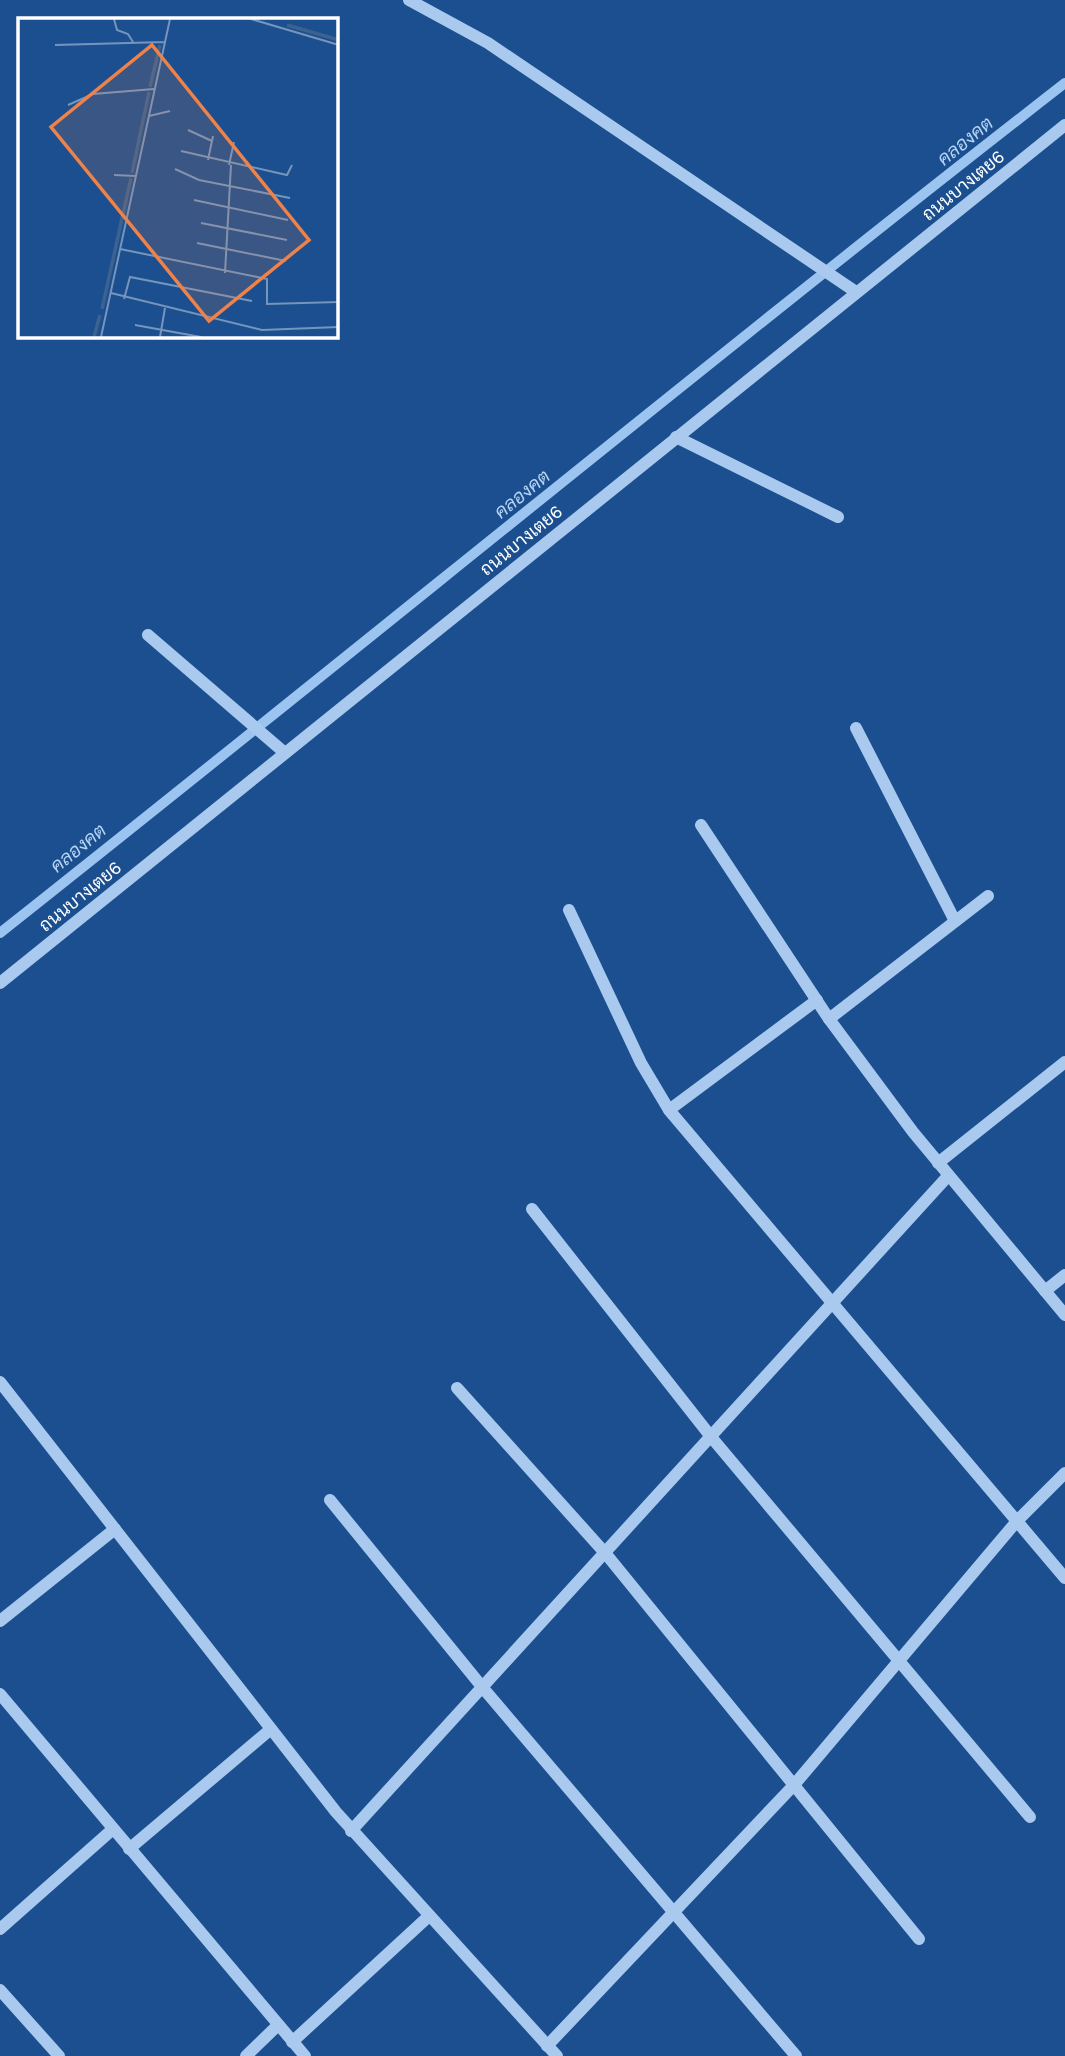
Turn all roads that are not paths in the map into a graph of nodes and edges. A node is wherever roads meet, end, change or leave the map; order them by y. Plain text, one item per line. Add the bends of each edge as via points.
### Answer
1 (409, 0) edge
2 (1065, 125) edge
3 (856, 292) junction
4 (676, 437) junction
5 (838, 517) dead end
6 (148, 635) dead end
7 (856, 729) dead end
8 (280, 749) junction
9 (701, 825) dead end
10 (988, 896) dead end
11 (569, 910) dead end
12 (955, 921) junction
13 (0, 983) edge
14 (817, 1000) junction
15 (829, 1018) junction
16 (1065, 1062) edge
17 (669, 1110) junction
18 (938, 1163) junction
19 (948, 1176) junction
20 (532, 1209) dead end
21 (1065, 1275) edge
22 (1045, 1291) junction
23 (832, 1306) junction
24 (1065, 1315) edge
25 (0, 1382) edge
26 (457, 1388) dead end
27 (712, 1438) junction
28 (1065, 1473) edge
29 (330, 1500) dead end
30 (1017, 1521) junction
31 (115, 1529) junction
32 (606, 1554) junction
33 (1065, 1578) edge
34 (0, 1622) edge
35 (898, 1660) junction
36 (483, 1688) junction
37 (0, 1694) edge
38 (271, 1729) junction
39 (794, 1786) junction
40 (1030, 1817) dead end
41 (113, 1829) junction
42 (351, 1830) junction
43 (129, 1849) junction
44 (675, 1913) junction
45 (429, 1916) junction
46 (0, 1929) edge
47 (919, 1939) dead end
48 (0, 1990) edge
49 (278, 2025) junction
50 (292, 2042) junction
51 (547, 2046) junction
52 (59, 2056) edge
53 (246, 2056) edge
54 (304, 2056) edge
55 (558, 2056) edge
56 (796, 2056) edge

1 - 3 street via 488,43
2 - 3 street, ถนนบางเตย6
3 - 4 street, ถนนบางเตย6
4 - 5 street
4 - 8 street, ถนนบางเตย6
6 - 8 street
7 - 12 street
8 - 13 street, ถนนบางเตย6
9 - 14 street
10 - 12 street
11 - 17 street via 641,1063
12 - 15 street
14 - 15 street
14 - 17 street
15 - 18 street
16 - 18 street
17 - 23 street
18 - 19 street
19 - 22 street
19 - 23 street
20 - 27 street
21 - 22 street
22 - 24 street
23 - 27 street
23 - 30 street
25 - 31 street
26 - 32 street
27 - 32 street
27 - 35 street
28 - 30 street
29 - 36 street
30 - 33 street
30 - 35 street
31 - 34 street
31 - 38 street
32 - 36 street
32 - 39 street
35 - 39 street
35 - 40 street
36 - 42 street
36 - 44 street
37 - 41 street
38 - 42 street
38 - 43 street
39 - 44 street
39 - 47 street
41 - 43 street
41 - 46 street
42 - 45 street
43 - 49 street
44 - 51 street
44 - 56 street
45 - 50 street
45 - 51 street
48 - 52 street
49 - 50 street
49 - 53 street
50 - 54 street
51 - 55 street

